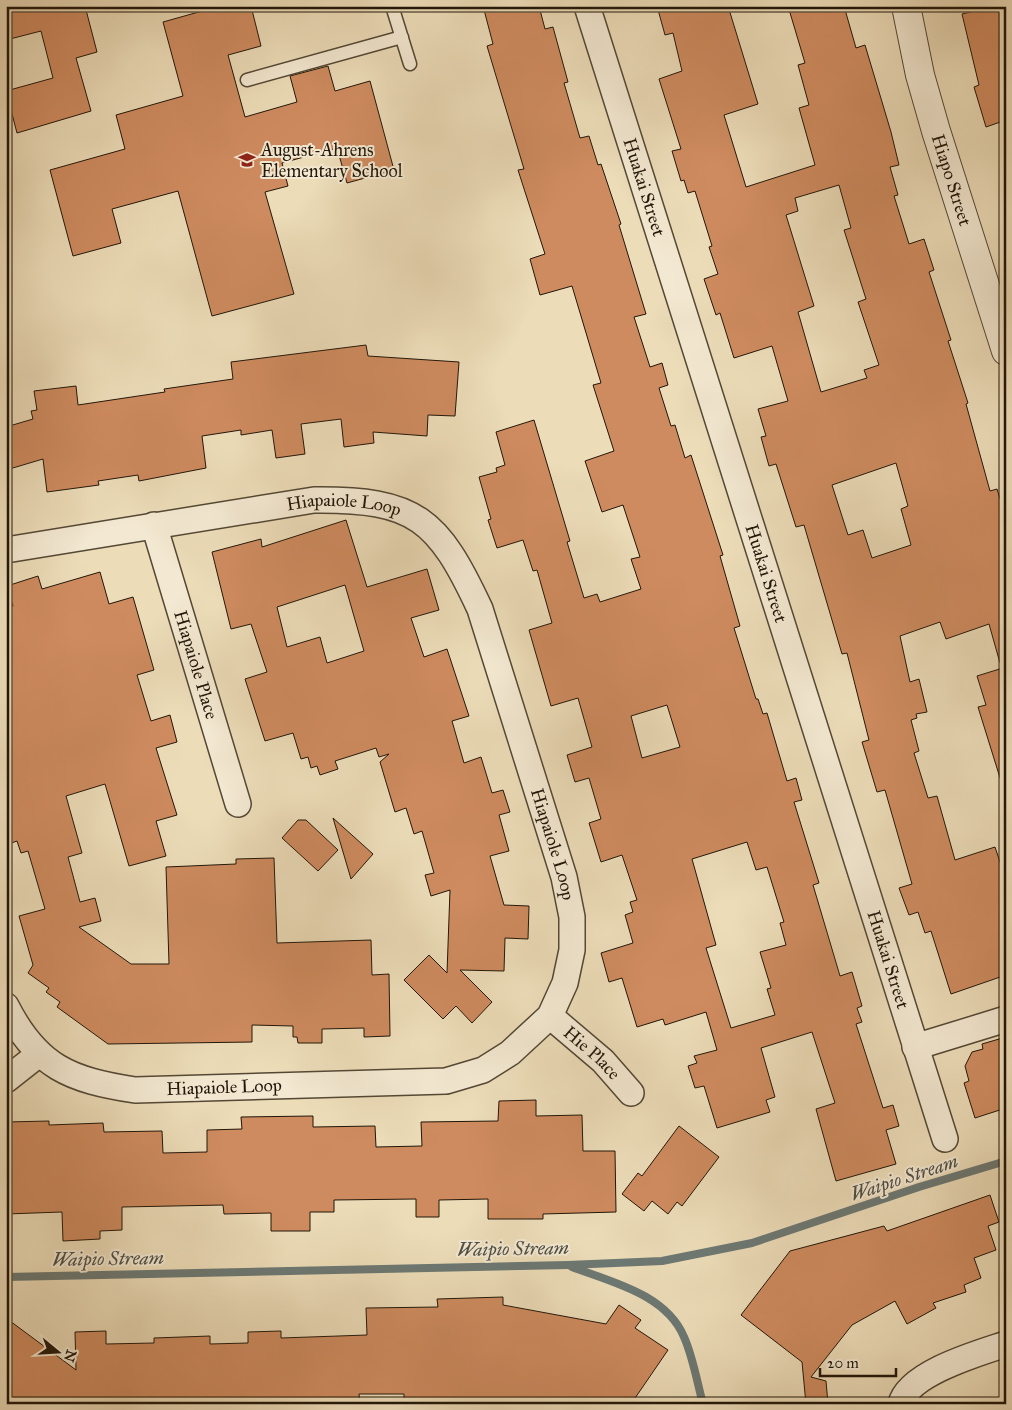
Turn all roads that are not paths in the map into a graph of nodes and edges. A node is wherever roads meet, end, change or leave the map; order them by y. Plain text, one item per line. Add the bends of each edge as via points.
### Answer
1 (392, 6) edge
2 (588, 6) edge
3 (906, 6) edge
4 (402, 37) junction
5 (410, 64) dead end
6 (247, 80) dead end
7 (1006, 351) edge
8 (154, 525) junction
9 (6, 550) edge
10 (238, 804) dead end
11 (6, 1006) edge
12 (550, 1016) junction
13 (1006, 1020) edge
14 (915, 1047) junction
15 (39, 1054) junction
16 (6, 1080) edge
17 (631, 1093) dead end
18 (945, 1139) dead end
19 (1006, 1344) edge
20 (901, 1404) edge

1 - 4 lane
2 - 14 street, Huakai Street
3 - 7 street, Hiapo Street via 936,131
4 - 5 lane
4 - 6 lane
8 - 9 street, Hiapaiole Loop
8 - 10 street, Hiapaiole Place
8 - 12 street, Hiapaiole Loop via 314,500 351,499 417,516 442,540 460,567 480,609 564,878 572,917 572,950 565,983
11 - 15 street, Hiapaiole Loop via 16,1025
12 - 15 street, Hiapaiole Loop via 510,1053 483,1070 446,1081 135,1090 87,1081 64,1072
12 - 17 street, Hie Place via 603,1061
13 - 14 street
14 - 18 street, Huakai Street
15 - 16 street
19 - 20 street via 951,1362 919,1381

